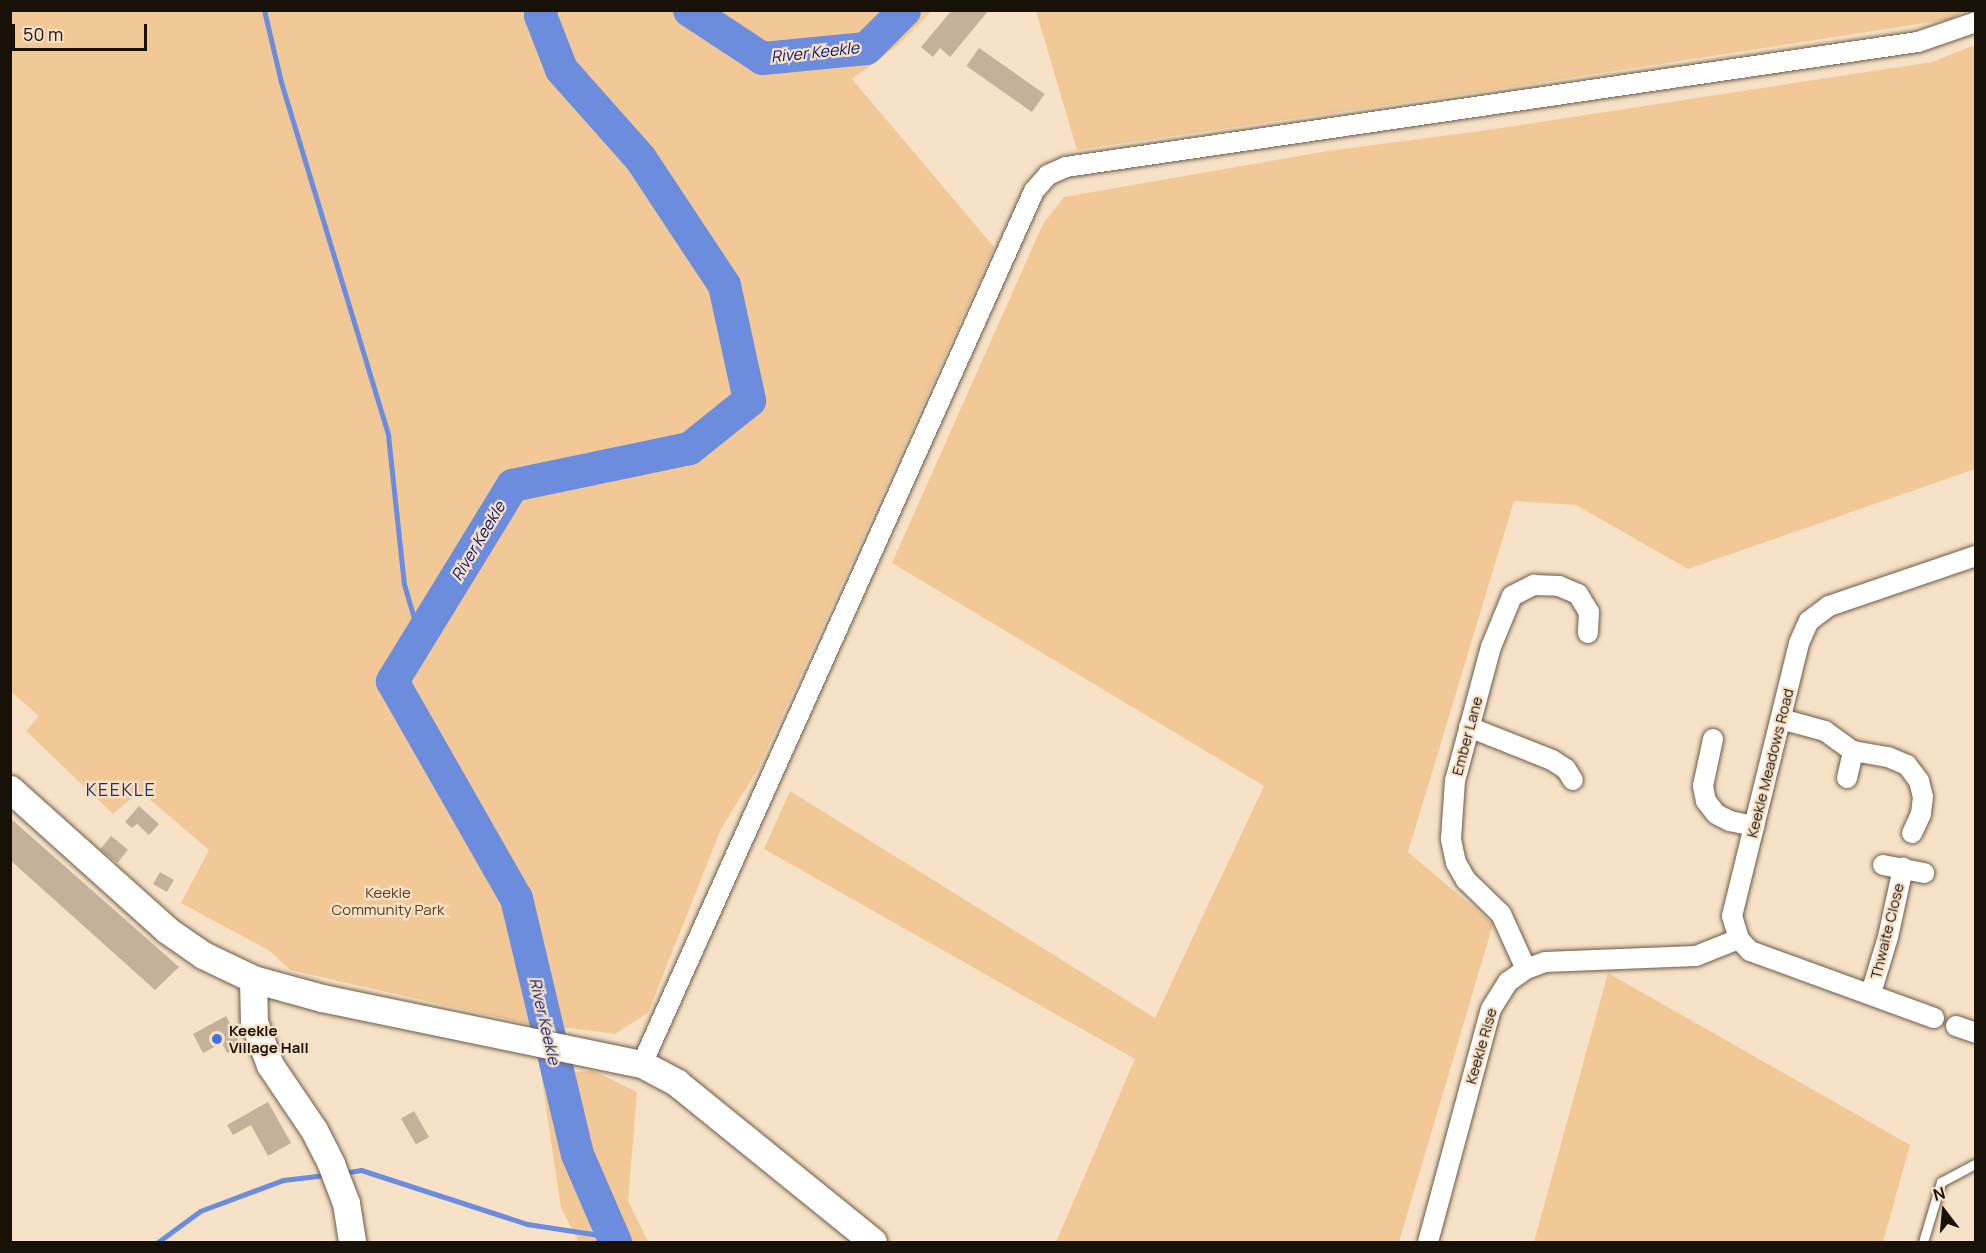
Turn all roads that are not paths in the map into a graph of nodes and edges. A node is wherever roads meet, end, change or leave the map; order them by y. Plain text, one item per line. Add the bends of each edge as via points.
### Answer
1 (1976, 22) edge
2 (1976, 556) edge
3 (1588, 633) dead end
4 (1781, 719) junction
5 (1469, 727) junction
6 (1713, 739) dead end
7 (1853, 751) junction
8 (1847, 778) dead end
9 (1573, 780) dead end
10 (10, 789) edge
11 (1754, 826) junction
12 (1912, 833) dead end
13 (1883, 864) dead end
14 (1903, 868) junction
15 (1924, 873) dead end
16 (1739, 939) junction
17 (1526, 969) junction
18 (253, 979) junction
19 (1871, 993) junction
20 (1934, 1018) dead end
21 (1956, 1026) dead end
22 (1976, 1033) edge
23 (642, 1065) junction
24 (1976, 1163) edge
25 (352, 1242) edge
26 (873, 1242) edge
27 (1428, 1242) edge
28 (1923, 1242) edge

1 - 23 street via 1918,42 1066,167 1048,175 1034,192
2 - 4 street, Keekle Meadows Road via 1819,612 1809,621 1801,638
3 - 5 street, Ember Lane via 1589,612 1578,594 1559,586 1534,585 1512,596 1491,648
4 - 7 street via 1825,731
4 - 11 street, Keekle Meadows Road
5 - 9 street via 1552,760 1566,769
5 - 17 street, Ember Lane via 1455,781 1451,839 1456,863 1466,880 1501,914
6 - 11 street via 1704,776 1706,801 1716,814
7 - 8 street
7 - 12 street via 1895,760 1916,775 1922,786 1923,804
10 - 18 main road via 168,930 203,954
11 - 16 street, Keekle Meadows Road via 1733,908
13 - 14 street
14 - 15 street
14 - 19 street, Thwaite Close
16 - 17 street, Keekle Rise via 1696,956 1556,960
16 - 19 street via 1757,955
17 - 27 street, Keekle Rise via 1503,987 1491,1009
18 - 23 main road via 322,998
18 - 25 main road via 254,1022 270,1065 314,1130 331,1164 346,1203
19 - 20 street
21 - 22 street
23 - 26 main road via 677,1083
24 - 28 lane via 1941,1182

